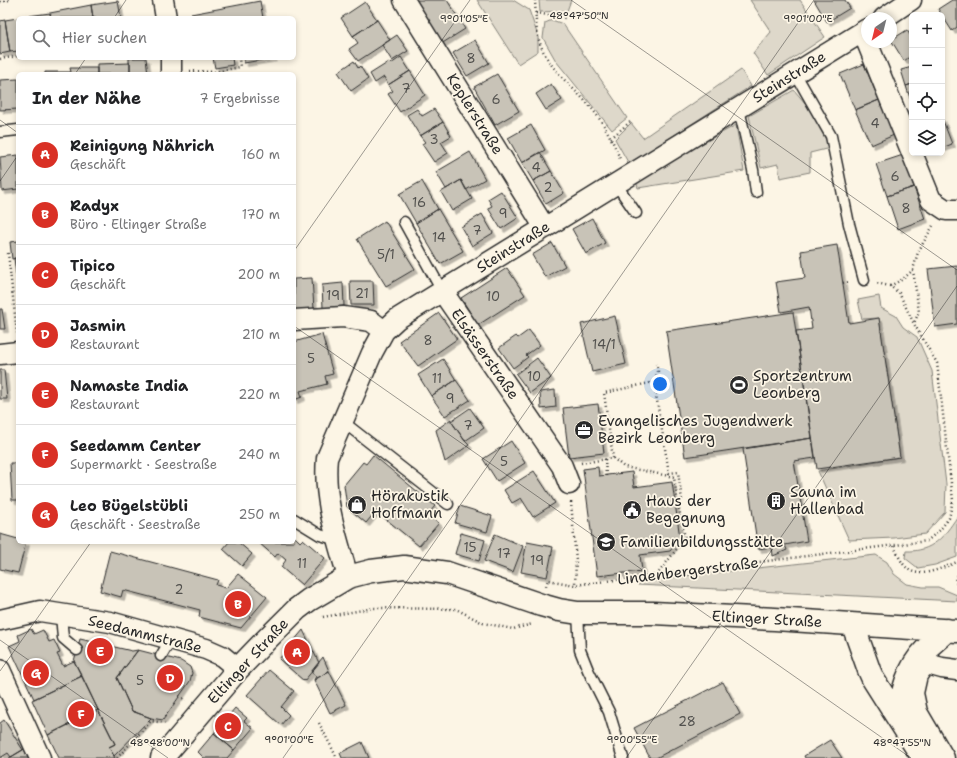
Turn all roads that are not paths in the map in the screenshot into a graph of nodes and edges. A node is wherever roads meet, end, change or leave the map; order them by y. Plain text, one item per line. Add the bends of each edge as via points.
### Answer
1 (163, 0) edge
2 (404, 0) edge
3 (911, 0) edge
4 (893, 12) edge
5 (166, 16) edge
6 (861, 39) edge
7 (871, 48) edge
8 (795, 73) junction
9 (739, 109) junction
10 (16, 130) edge
11 (0, 132) edge
12 (909, 145) edge
13 (913, 156) edge
14 (621, 180) junction
15 (756, 192) dead end
16 (952, 210) edge
17 (636, 213) dead end
18 (404, 222) dead end
19 (545, 228) junction
20 (864, 280) dead end
21 (442, 291) junction
22 (296, 320) edge
23 (384, 331) junction
24 (16, 352) edge
25 (0, 354) edge
26 (342, 422) junction
27 (570, 484) road end
28 (448, 504) dead end
29 (296, 519) edge
30 (338, 540) junction
31 (348, 577) junction
32 (578, 613) junction
33 (61, 615) junction
34 (0, 620) edge
35 (853, 624) junction
36 (952, 631) edge
37 (77, 650) dead end
38 (238, 669) junction
39 (0, 670) edge
40 (957, 670) edge
41 (898, 718) junction
42 (40, 758) edge
43 (162, 758) edge
44 (623, 758) edge
45 (923, 758) edge
46 (944, 758) edge

1 - 5 street
2 - 19 street, Keplerstraße
3 - 4 street
6 - 8 street, Steinstraße
7 - 12 street
8 - 9 street, Steinstraße
8 - 20 lane via 831,136
9 - 14 street, Steinstraße
9 - 15 lane
10 - 11 lane
13 - 16 street via 931,200
14 - 17 lane
14 - 19 street, Steinstraße
18 - 21 lane, Elsässerstraße
19 - 21 street, Steinstraße
21 - 23 street, Steinstraße via 396,319
21 - 27 street, Elsässerstraße via 562,466
22 - 23 street via 343,317 371,321
23 - 26 street, Steinstraße
24 - 25 street
26 - 28 lane
26 - 30 street, Steinstraße via 321,472
29 - 30 lane via 320,536
30 - 31 street, Steinstraße
31 - 32 main road, Eltinger Straße via 404,567 447,574 541,605
31 - 38 main road, Eltinger Straße via 297,609
32 - 35 main road, Eltinger Straße via 653,613
32 - 44 lane via 580,650 609,712
33 - 34 street, Seedammstraße via 40,611
33 - 37 lane via 64,638
33 - 38 street, Seedammstraße via 110,622 166,647 206,649 222,656
35 - 36 main road, Eltinger Straße
35 - 41 main road via 868,670
36 - 41 main road via 925,650 910,672 901,698
38 - 43 main road, Eltinger Straße
39 - 42 street
40 - 46 street via 931,665 929,661 917,675 913,693 917,712
41 - 45 main road

